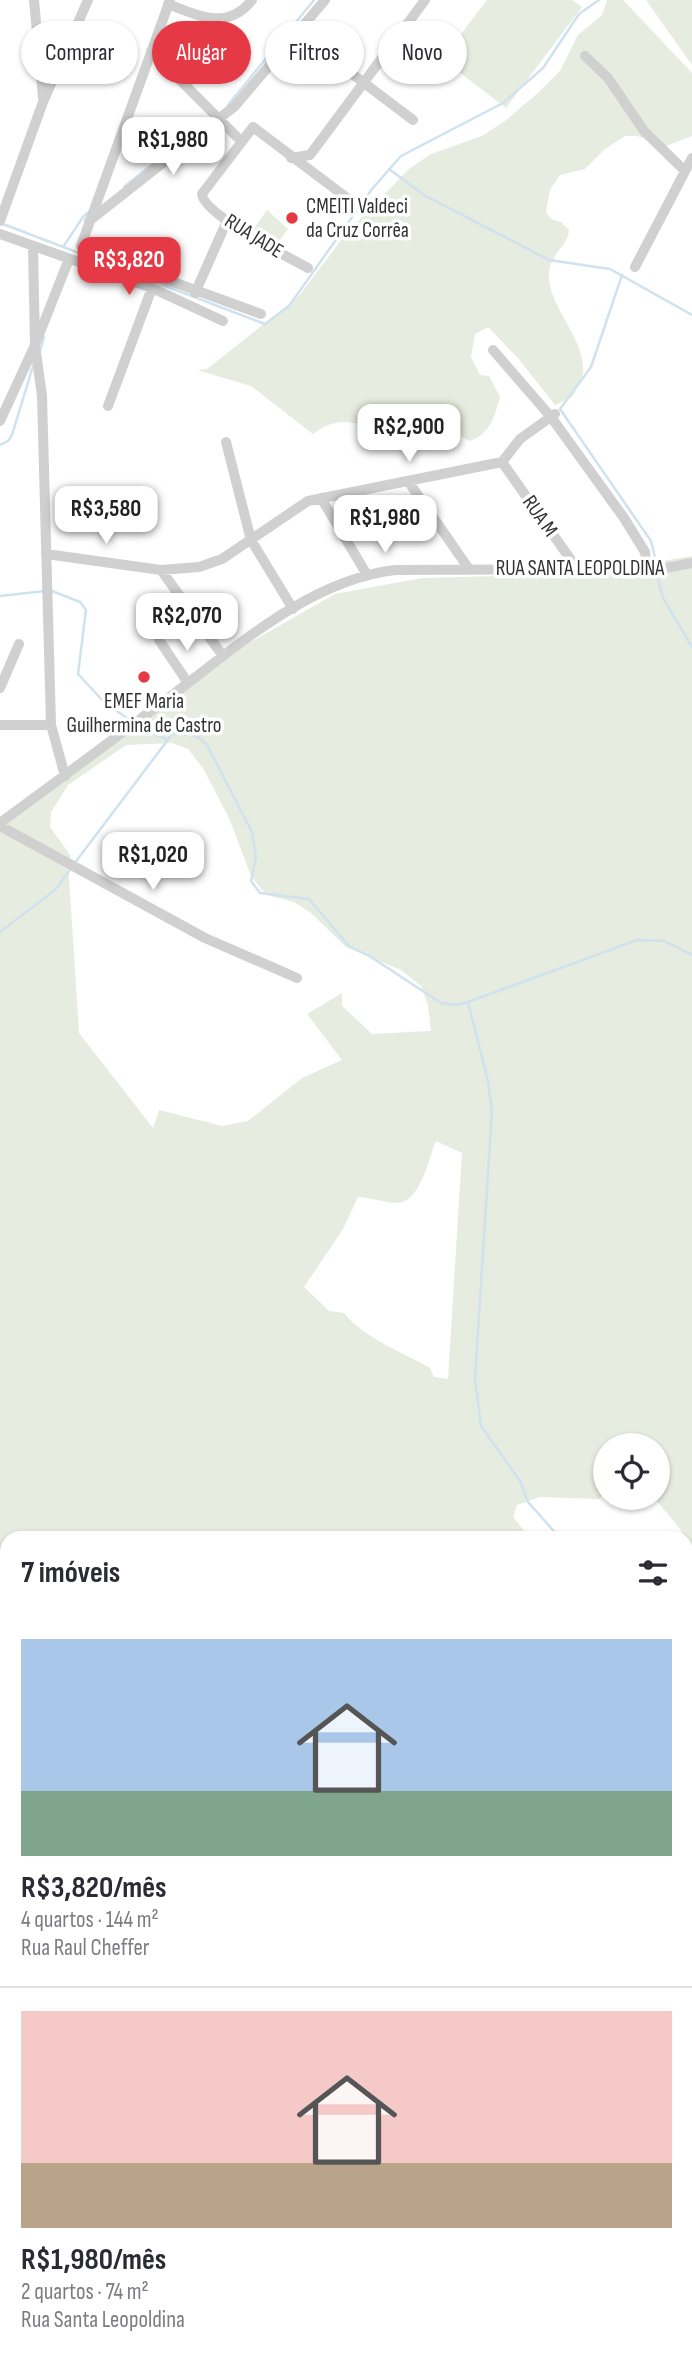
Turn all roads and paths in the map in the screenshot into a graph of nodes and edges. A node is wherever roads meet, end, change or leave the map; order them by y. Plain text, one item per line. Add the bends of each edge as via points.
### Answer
1 (34, 0) edge
2 (88, 0) edge
3 (252, 0) edge
4 (325, 0) edge
5 (425, 0) edge
6 (169, 2) edge
7 (308, 21) edge
8 (151, 51) junction
9 (585, 56) dead end
10 (265, 72) edge
11 (364, 82) joint
12 (363, 84) edge
13 (43, 102) junction
14 (220, 119) junction
15 (413, 120) dead end
16 (240, 140) junction
17 (291, 158) junction
18 (692, 158) edge
19 (685, 171) junction
20 (347, 198) dead end
21 (0, 218) edge
22 (89, 219) junction
23 (227, 221) junction
24 (0, 234) edge
25 (33, 247) junction
26 (74, 260) junction
27 (635, 267) dead end
28 (308, 268) dead end
29 (152, 288) junction
30 (193, 297) junction
31 (261, 314) dead end
32 (223, 321) dead end
33 (35, 348) junction
34 (493, 350) dead end
35 (108, 406) dead end
36 (553, 415) junction
37 (0, 421) edge
38 (226, 442) dead end
39 (502, 462) junction
40 (408, 481) junction
41 (321, 498) junction
42 (251, 541) junction
43 (47, 554) junction
44 (692, 562) edge
45 (469, 569) junction
46 (648, 569) junction
47 (161, 570) junction
48 (578, 570) junction
49 (366, 573) junction
50 (293, 609) junction
51 (159, 640) dead end
52 (19, 644) dead end
53 (223, 656) junction
54 (188, 683) junction
55 (0, 688) edge
56 (0, 724) edge
57 (51, 725) junction
58 (65, 776) junction
59 (0, 824) edge
60 (297, 978) dead end

1 - 13 street
2 - 13 street
3 - 6 street via 237,15 221,21
4 - 7 street
5 - 11 street
6 - 8 street
8 - 14 street
8 - 22 street
9 - 19 street via 608,78 644,131
10 - 14 street
11 - 15 street
12 - 17 street via 310,155
13 - 21 street
14 - 16 street
14 - 22 street
16 - 17 street via 256,127
16 - 23 street, RUA JADE via 202,198
17 - 20 street
18 - 19 street
19 - 27 street
22 - 30 street via 84,249
23 - 28 street, RUA JADE
23 - 30 street
24 - 25 street
25 - 26 street
25 - 33 street
26 - 29 street
26 - 33 street
29 - 30 street
29 - 35 street
30 - 31 street
30 - 32 street
33 - 37 street
33 - 43 street
34 - 36 street
36 - 39 street via 520,439
36 - 46 street via 646,552
38 - 42 street
39 - 40 street
39 - 48 street, RUA M
40 - 41 street
40 - 45 street
41 - 42 street via 302,504
41 - 49 street
42 - 47 street via 210,564
42 - 50 street
43 - 47 street
43 - 57 street
44 - 46 street, RUA SANTA LEOPOLDINA
45 - 48 street, RUA SANTA LEOPOLDINA
45 - 49 street, RUA SANTA LEOPOLDINA
46 - 48 street, RUA SANTA LEOPOLDINA
47 - 53 street
49 - 50 street, RUA SANTA LEOPOLDINA
50 - 53 street, RUA SANTA LEOPOLDINA
51 - 54 street
52 - 55 street
53 - 54 street, RUA SANTA LEOPOLDINA
54 - 58 street, RUA SANTA LEOPOLDINA
56 - 57 street
57 - 58 street
58 - 59 street, RUA SANTA LEOPOLDINA
59 - 60 street via 205,938

